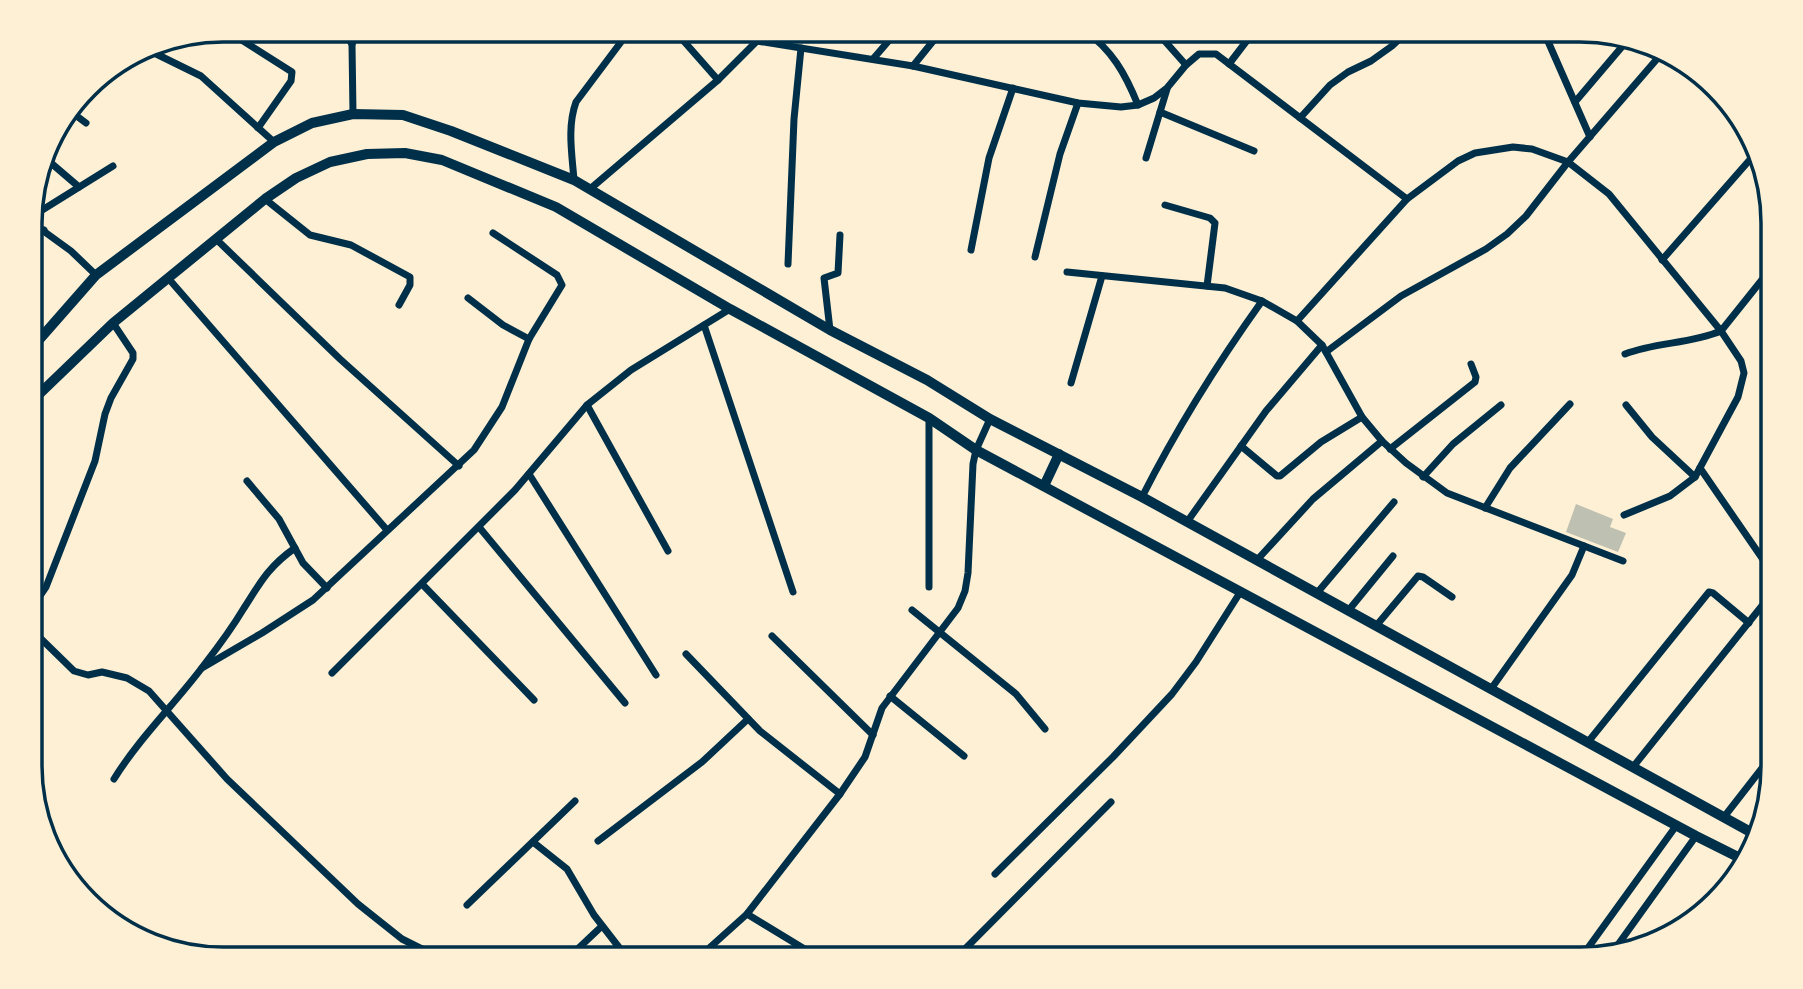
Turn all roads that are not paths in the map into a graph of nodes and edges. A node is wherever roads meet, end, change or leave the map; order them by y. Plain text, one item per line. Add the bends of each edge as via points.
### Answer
1 (245, 42) edge
2 (622, 42) edge
3 (685, 42) edge
4 (755, 42) edge
5 (768, 42) edge
6 (888, 42) edge
7 (932, 42) edge
8 (1099, 42) edge
9 (1166, 42) edge
10 (1244, 42) edge
11 (1396, 42) edge
12 (1550, 42) edge
13 (352, 44) edge
14 (1622, 47) edge
15 (802, 48) junction
16 (158, 54) edge
17 (1657, 59) edge
18 (873, 60) junction
19 (1229, 64) junction
20 (1186, 65) junction
21 (913, 66) junction
22 (718, 80) junction
23 (1013, 88) junction
24 (1167, 88) junction
25 (1575, 102) junction
26 (1078, 103) junction
27 (1138, 105) junction
28 (1160, 112) junction
29 (353, 114) junction
30 (77, 116) edge
31 (1300, 118) junction
32 (86, 123) dead end
33 (258, 128) junction
34 (1590, 137) junction
35 (274, 142) junction
36 (1254, 151) dead end
37 (1146, 158) dead end
38 (1749, 160) edge
39 (1568, 162) junction
40 (52, 164) edge
41 (113, 166) dead end
42 (574, 180) junction
43 (79, 187) junction
44 (590, 189) junction
45 (265, 199) junction
46 (1407, 199) junction
47 (1166, 205) dead end
48 (42, 212) edge
49 (44, 230) edge
50 (493, 233) dead end
51 (840, 235) dead end
52 (216, 239) junction
53 (971, 250) dead end
54 (1035, 257) dead end
55 (1662, 260) junction
56 (788, 264) dead end
57 (1067, 272) dead end
58 (96, 275) junction
59 (1102, 276) junction
60 (168, 278) junction
61 (1761, 281) edge
62 (1207, 286) junction
63 (468, 298) dead end
64 (1262, 301) junction
65 (399, 305) dead end
66 (730, 309) junction
67 (1297, 321) junction
68 (113, 323) junction
69 (704, 325) junction
70 (830, 330) junction
71 (1720, 331) junction
72 (42, 336) edge
73 (529, 339) junction
74 (1324, 348) junction
75 (1625, 354) dead end
76 (1471, 364) dead end
77 (1071, 383) dead end
78 (42, 391) edge
79 (1570, 404) dead end
80 (587, 405) junction
81 (1501, 405) dead end
82 (1626, 405) dead end
83 (1362, 417) junction
84 (929, 418) junction
85 (990, 419) junction
86 (1382, 441) junction
87 (1241, 446) junction
88 (1390, 449) junction
89 (976, 450) junction
90 (1059, 454) junction
91 (459, 467) junction
92 (1700, 468) junction
93 (529, 474) junction
94 (1423, 477) junction
95 (1695, 477) junction
96 (247, 481) dead end
97 (1044, 486) junction
98 (1142, 497) junction
99 (1394, 502) dead end
100 (1485, 508) junction
101 (1624, 514) dead end
102 (1188, 522) junction
103 (479, 527) junction
104 (387, 530) junction
105 (1584, 546) junction
106 (295, 548) junction
107 (668, 551) dead end
108 (1393, 556) dead end
109 (1761, 556) edge
110 (1257, 560) junction
111 (1623, 561) dead end
112 (422, 584) junction
113 (929, 587) dead end
114 (327, 588) junction
115 (793, 592) dead end
116 (1241, 592) junction
117 (42, 593) edge
118 (1317, 593) junction
119 (1452, 597) dead end
120 (1761, 607) edge
121 (912, 610) dead end
122 (1348, 611) junction
123 (1749, 622) junction
124 (1376, 626) junction
125 (940, 632) junction
126 (772, 636) dead end
127 (42, 640) edge
128 (686, 654) dead end
129 (202, 668) junction
130 (332, 673) dead end
131 (656, 676) dead end
132 (1491, 689) junction
133 (890, 696) junction
134 (534, 700) dead end
135 (625, 703) dead end
136 (167, 710) junction
137 (748, 719) junction
138 (1045, 730) dead end
139 (873, 735) junction
140 (1588, 742) junction
141 (964, 756) dead end
142 (1633, 767) junction
143 (1761, 770) edge
144 (114, 779) dead end
145 (840, 794) junction
146 (575, 801) dead end
147 (1111, 802) dead end
148 (1724, 817) junction
149 (1676, 826) junction
150 (1748, 831) edge
151 (1696, 836) junction
152 (598, 841) dead end
153 (533, 842) junction
154 (1736, 856) edge
155 (995, 874) dead end
156 (467, 905) dead end
157 (747, 914) junction
158 (602, 926) junction
159 (1619, 943) edge
160 (418, 947) edge
161 (580, 947) edge
162 (619, 947) edge
163 (710, 947) edge
164 (801, 947) edge
165 (967, 947) edge
166 (1589, 947) edge

1 - 33 street via 292,72 291,81
2 - 42 street via 576,102 571,128
3 - 22 street
4 - 22 street
5 - 15 street
6 - 18 street
7 - 21 street
8 - 27 street via 1118,61
9 - 20 street
10 - 19 street
11 - 31 street via 1329,85
12 - 25 street
13 - 29 street
14 - 25 street
15 - 18 street
15 - 56 street
16 - 33 street via 201,76
17 - 34 street
18 - 21 street
19 - 20 street via 1216,54 1199,54
19 - 31 street
20 - 24 street
21 - 23 street
22 - 44 street
23 - 26 street
23 - 53 street via 989,158
24 - 27 street
24 - 28 street
25 - 34 street
26 - 27 street
26 - 54 street via 1060,154
28 - 36 street
28 - 37 street
29 - 35 street via 312,123
29 - 42 street via 403,116
30 - 32 street
31 - 46 street
33 - 35 street
34 - 39 street
35 - 58 street
38 - 55 street
39 - 46 street via 1532,149 1494,148 1458,161
39 - 55 street via 1609,194
39 - 74 street via 1507,234
40 - 43 street
41 - 43 street
42 - 44 street
43 - 48 street
44 - 70 street
45 - 52 street
45 - 65 street via 310,235 351,245 410,277
45 - 66 street via 330,162 367,154 405,153 442,160 556,207
46 - 67 street
47 - 62 street via 1215,223
49 - 58 street
50 - 73 street via 561,280 561,291
51 - 70 street via 838,273 824,278
52 - 60 street
52 - 91 street
55 - 71 street
57 - 59 street
58 - 72 street
59 - 62 street
59 - 77 street
60 - 68 street
60 - 104 street
61 - 71 street
62 - 64 street
63 - 73 street
64 - 67 street
64 - 98 street via 1183,420
66 - 69 street
66 - 84 street
67 - 74 street
68 - 78 street
68 - 117 street via 133,359 111,398 95,461
69 - 80 street via 631,370
69 - 115 street
70 - 85 street
71 - 75 street
71 - 92 street via 1744,373 1742,386
73 - 91 street via 502,407
74 - 83 street
74 - 87 street
76 - 88 street via 1475,382
79 - 100 street via 1510,468
80 - 93 street
80 - 107 street
81 - 94 street via 1453,444
82 - 95 street
83 - 86 street
83 - 87 street via 1321,442 1280,476
84 - 89 street
84 - 113 street
85 - 89 street
85 - 90 street
86 - 88 street
86 - 110 street via 1313,499
87 - 102 street
88 - 94 street
89 - 97 street
89 - 125 street via 965,591
90 - 97 street
90 - 98 street
91 - 104 street
92 - 95 street
92 - 109 street
93 - 103 street
93 - 131 street
94 - 100 street via 1447,493
95 - 101 street via 1670,496
96 - 106 street via 279,519
97 - 116 street
98 - 102 street
99 - 118 street
100 - 105 street
102 - 110 street
103 - 112 street
103 - 135 street
104 - 114 street
105 - 111 street
105 - 132 street via 1572,575
106 - 114 street
106 - 129 street via 264,575
108 - 122 street
110 - 118 street
112 - 130 street
112 - 134 street
114 - 129 street via 288,618
116 - 149 street
116 - 155 street via 1172,694
118 - 122 street
119 - 124 street via 1418,576
120 - 123 street
121 - 125 street
122 - 124 street
123 - 140 street via 1709,592
123 - 142 street
124 - 132 street
125 - 133 street
125 - 138 street via 1016,694
126 - 139 street
127 - 136 street via 74,671 127,678 149,691
128 - 137 street
129 - 136 street
132 - 140 street
133 - 139 street
133 - 141 street
136 - 144 street
136 - 160 street via 227,779 379,923
137 - 145 street
137 - 152 street via 702,762
139 - 145 street via 865,757
140 - 142 street
142 - 148 street
143 - 148 street
145 - 157 street
146 - 153 street
147 - 165 street
148 - 150 street
149 - 151 street
149 - 166 street
151 - 154 street
151 - 159 street
153 - 156 street
153 - 158 street via 567,869
157 - 163 street
157 - 164 street
158 - 161 street
158 - 162 street

